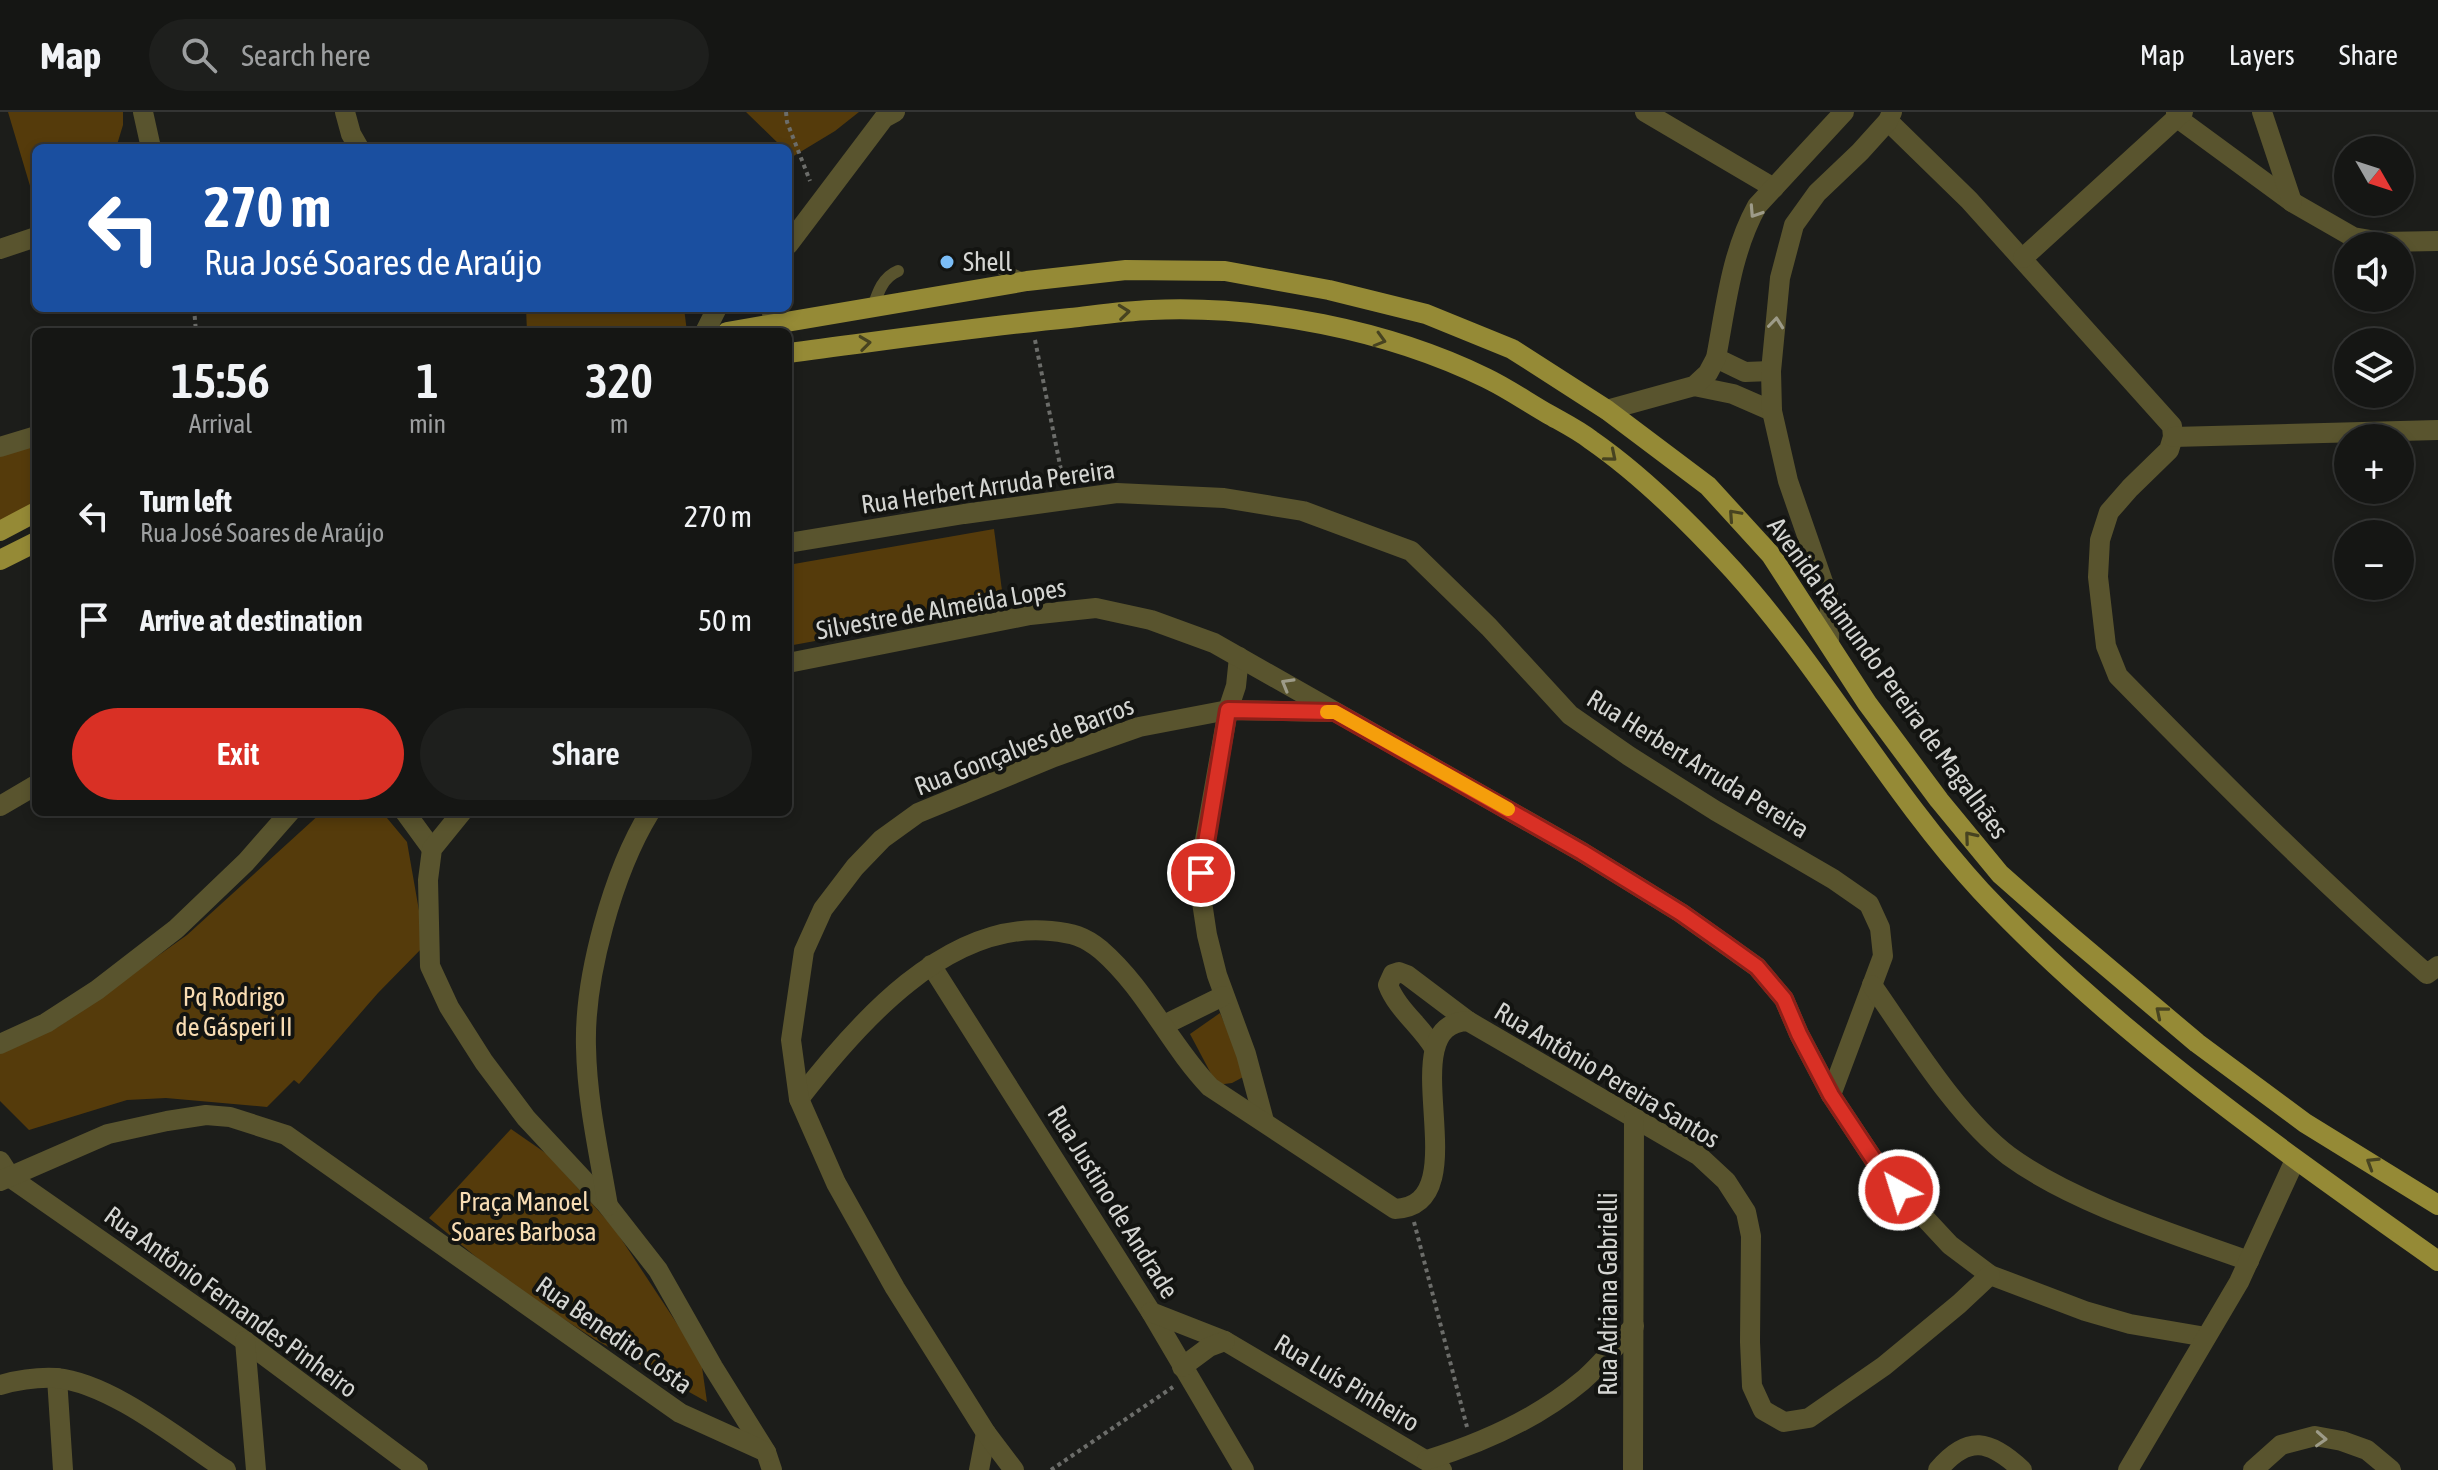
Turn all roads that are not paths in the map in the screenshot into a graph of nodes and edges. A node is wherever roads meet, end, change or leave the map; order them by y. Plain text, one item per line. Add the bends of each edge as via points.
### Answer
1 (143, 112) edge
2 (345, 112) edge
3 (895, 112) edge
4 (1645, 112) edge
5 (1844, 112) edge
6 (2262, 112) edge
7 (2179, 114) edge
8 (1890, 116) edge
9 (150, 144) edge
10 (357, 144) edge
11 (1774, 188) junction
12 (2292, 202) junction
13 (32, 238) edge
14 (792, 239) edge
15 (2438, 241) edge
16 (0, 249) edge
17 (2023, 258) junction
18 (997, 267) dead end
19 (898, 271) dead end
20 (1027, 281) junction
21 (873, 307) junction
22 (772, 318) edge
23 (740, 328) edge
24 (792, 352) edge
25 (1716, 358) junction
26 (1771, 371) junction
27 (1694, 386) junction
28 (1607, 410) junction
29 (1772, 411) junction
30 (2438, 430) edge
31 (32, 437) edge
32 (2173, 437) junction
33 (0, 447) edge
34 (32, 514) edge
35 (0, 531) edge
36 (792, 542) edge
37 (32, 544) edge
38 (0, 560) edge
39 (1829, 644) junction
40 (1239, 657) junction
41 (792, 662) edge
42 (1228, 710) junction
43 (1335, 712) junction
44 (32, 787) edge
45 (0, 806) edge
46 (286, 816) edge
47 (408, 816) edge
48 (459, 816) edge
49 (648, 816) edge
50 (432, 849) junction
51 (931, 965) junction
52 (2438, 966) edge
53 (1872, 985) junction
54 (1223, 996) junction
55 (1468, 1021) junction
56 (1164, 1025) junction
57 (0, 1044) edge
58 (1434, 1048) junction
59 (1831, 1095) junction
60 (799, 1099) junction
61 (1634, 1119) junction
62 (1264, 1121) junction
63 (2295, 1160) junction
64 (4, 1173) edge
65 (2438, 1205) edge
66 (608, 1206) junction
67 (2249, 1261) junction
68 (2438, 1261) edge
69 (1990, 1275) junction
70 (1151, 1312) junction
71 (1634, 1326) junction
72 (2206, 1337) junction
73 (245, 1341) junction
74 (1225, 1341) junction
75 (1185, 1372) junction
76 (57, 1378) junction
77 (0, 1385) edge
78 (986, 1433) junction
79 (769, 1461) edge
80 (1434, 1465) edge
81 (63, 1470) edge
82 (226, 1470) edge
83 (256, 1470) edge
84 (418, 1470) edge
85 (979, 1470) edge
86 (1014, 1470) edge
87 (1244, 1470) edge
88 (1633, 1470) edge
89 (1938, 1470) edge
90 (2022, 1470) edge
91 (2128, 1470) edge
92 (2253, 1470) edge
93 (2391, 1470) edge

1 - 9 street
2 - 10 street
3 - 14 street via 884,118
4 - 11 street
5 - 11 street
6 - 12 street
7 - 12 street
7 - 17 street
8 - 17 street
26 -> 8 street via 1780,278 1794,225
11 -> 25 street via 1757,206 1735,256
12 - 15 street via 2353,237
13 - 16 street
17 - 32 street via 2172,426
18 - 20 lane
19 - 21 lane via 888,277
20 - 21 main road, Avenida Raimundo Pereira de Magalhães
20 - 28 main road, Avenida Raimundo Pereira de Magalhães via 1126,270 1225,271 1329,290 1426,314 1512,349
21 - 22 main road, Avenida Raimundo Pereira de Magalhães
22 - 23 main road, Avenida Raimundo Pereira de Magalhães
24 -> 63 main road, Avenida Raimundo Pereira de Magalhães via 1152,310 1231,312 1334,326 1487,378 1591,439 1672,507 1794,642 1916,816 1979,888 2037,948 2151,1047
25 - 26 street via 1745,372
25 - 27 street
26 - 29 street
27 - 28 street
27 - 29 street via 1733,394
39 -> 28 main road, Avenida Raimundo Pereira de Magalhães via 1771,555 1708,486
29 - 39 street via 1788,481 1830,602
30 - 32 street
31 - 33 street
32 - 52 street via 2169,450 2109,512 2100,540 2098,577 2106,646 2118,676 2360,916 2427,974
34 - 35 main road
36 - 53 street, Rua Herbert Arruda Pereira via 1117,493 1224,498 1303,511 1411,551 1570,715 1869,904 1880,928 1883,956
37 - 38 main road
65 -> 39 main road, Avenida Raimundo Pereira de Magalhães via 2305,1123 2197,1043 2000,874 1939,800
40 - 41 street, Silvestre de Almeida Lopes via 1151,620 1096,608 1030,615
40 - 42 street
43 -> 40 street, Silvestre de Almeida Lopes
42 - 43 street, Rua Gonçalves de Barros
42 - 54 street via 1200,889
42 - 60 street, Rua Gonçalves de Barros via 1139,727 1054,757 918,813 882,839 823,909 804,951 791,1040
43 - 59 street, Rua Gonçalves de Barros via 1582,852 1757,967 1784,999
44 - 45 street
46 - 57 street via 176,929 97,990 46,1023
47 - 50 street
48 - 50 street
49 - 66 street via 610,899 585,1045 589,1102
50 - 66 street via 430,966 449,1007 526,1118
51 - 56 street via 1016,931 1079,934 1134,985
51 - 60 street via 852,1034
51 - 70 street, Rua Justino de Andrade
53 - 59 street, Rua Herbert Arruda Pereira
53 - 67 street via 1947,1090 2007,1154 2079,1195
54 - 56 street
54 - 62 street
55 - 58 street, Rua Antônio Pereira Santos via 1447,1026
55 - 58 street via 1407,975 1393,974 1388,985 1392,995
55 - 61 street, Rua Antônio Pereira Santos
56 - 62 street via 1210,1087
58 - 62 street via 1436,1160 1423,1199 1410,1208 1395,1209
59 - 69 street, Rua Gonçalves de Barros via 1882,1172 1950,1245
60 - 78 street, Rua Gonçalves de Barros via 843,1196
61 - 69 street, Rua Antônio Pereira Santos via 1698,1155 1726,1181 1746,1212 1751,1236 1752,1386 1763,1410 1784,1422 1809,1418 1884,1366
61 - 71 street, Rua Adriana Gabrielli
63 - 67 street
63 - 68 main road, Avenida Raimundo Pereira de Magalhães
64 - 73 street, Rua Antônio Fernandes Pinheiro
64 - 79 street, Rua Benedito Costa via 108,1134 206,1115 286,1135 680,1413
66 - 79 street via 658,1270
67 - 72 street
69 - 72 street, Rua Gonçalves de Barros via 2130,1324
70 - 74 street, Rua Luís Pinheiro
70 - 75 street, Rua Justino de Andrade
71 - 80 street via 1584,1379 1547,1408
71 - 88 street, Rua Adriana Gabrielli
72 - 91 street
73 - 83 street
73 - 84 street, Rua Antônio Fernandes Pinheiro
74 - 75 street via 1209,1347
74 - 80 street, Rua Luís Pinheiro
75 - 87 street, Rua Justino de Andrade
76 - 77 street
76 - 81 street
76 - 82 street via 129,1406
78 - 85 street
78 - 86 street, Rua Gonçalves de Barros
89 - 90 street via 1951,1454 1971,1444 1987,1445
92 -> 93 street via 2281,1445 2315,1436 2367,1450

